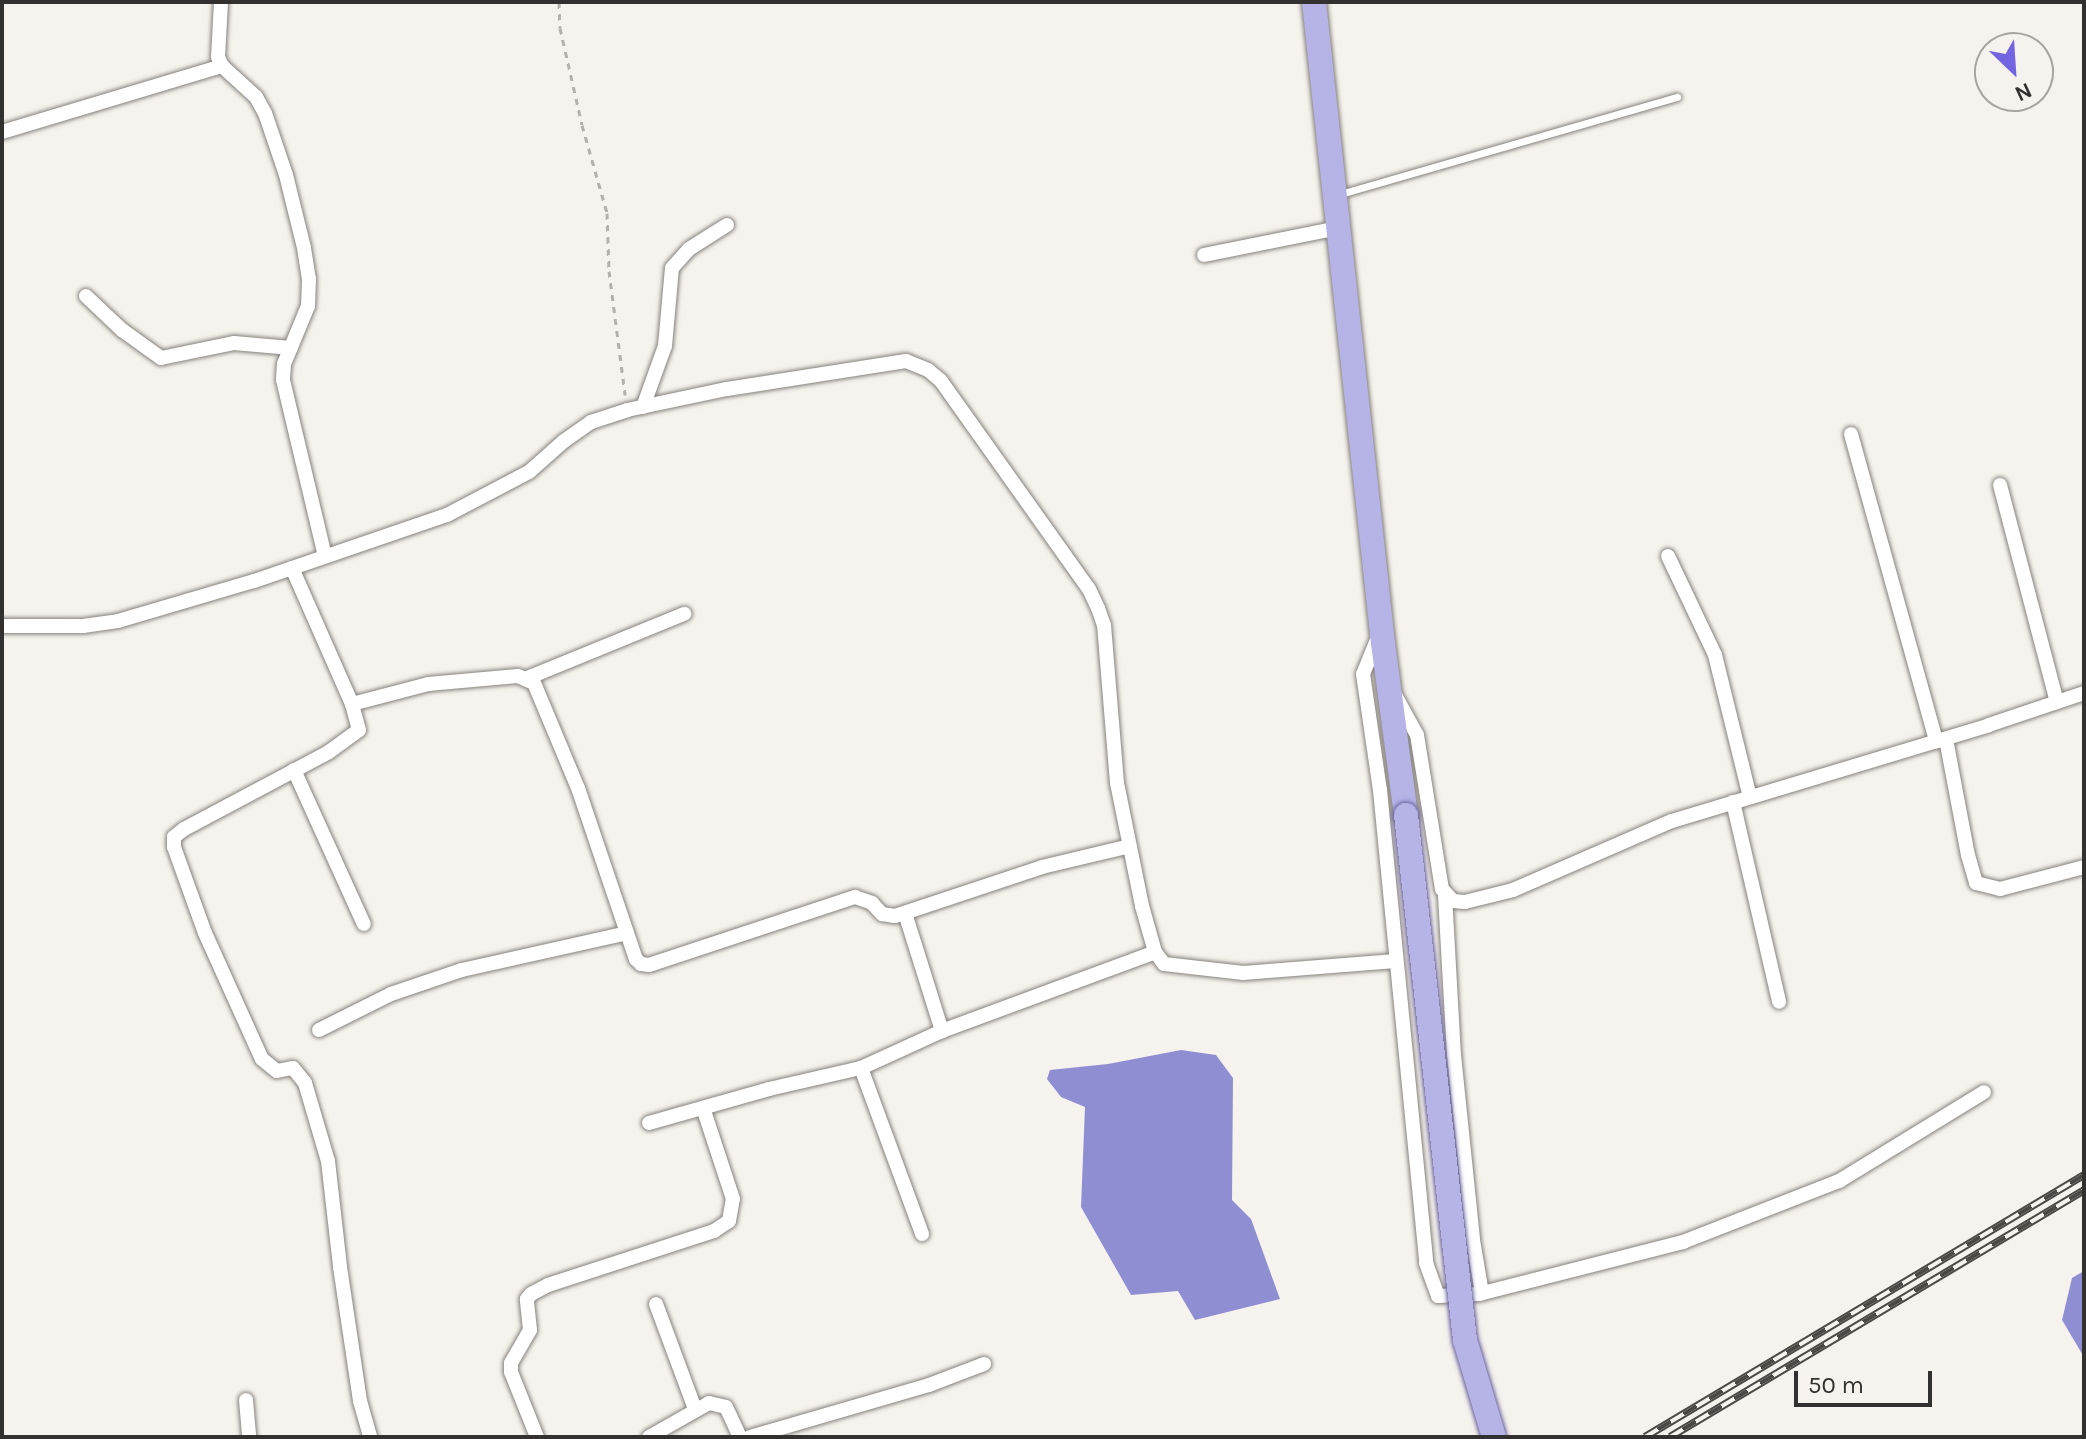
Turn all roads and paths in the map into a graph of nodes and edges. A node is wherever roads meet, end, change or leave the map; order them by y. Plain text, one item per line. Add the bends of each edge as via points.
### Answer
1 (221, 2) edge
2 (559, 2) edge
3 (1314, 2) edge
4 (222, 66) junction
5 (1677, 97) dead end
6 (2, 132) edge
7 (1334, 196) junction
8 (727, 225) dead end
9 (1338, 228) junction
10 (1204, 255) dead end
11 (86, 296) dead end
12 (291, 348) junction
13 (643, 407) junction
14 (627, 410) junction
15 (1851, 434) dead end
16 (2000, 485) dead end
17 (325, 556) junction
18 (1668, 556) dead end
19 (292, 568) junction
20 (684, 614) dead end
21 (2, 626) edge
22 (1381, 630) junction
23 (527, 678) junction
24 (1388, 683) junction
25 (2084, 693) edge
26 (2057, 702) junction
27 (352, 704) junction
28 (1941, 740) junction
29 (294, 770) junction
30 (1750, 797) junction
31 (1733, 802) junction
32 (1130, 846) junction
33 (2084, 867) edge
34 (1445, 895) junction
35 (905, 913) junction
36 (364, 924) dead end
37 (627, 933) junction
38 (1155, 952) junction
39 (1396, 961) junction
40 (1779, 1002) dead end
41 (319, 1030) dead end
42 (942, 1031) junction
43 (861, 1068) junction
44 (1984, 1092) dead end
45 (703, 1108) junction
46 (649, 1123) dead end
47 (922, 1234) dead end
48 (1482, 1293) junction
49 (656, 1304) dead end
50 (984, 1364) dead end
51 (246, 1400) dead end
52 (695, 1409) junction
53 (249, 1437) edge
54 (370, 1437) edge
55 (537, 1437) edge
56 (649, 1437) edge
57 (740, 1437) edge
58 (750, 1437) edge
59 (1494, 1437) edge

1 - 4 street via 217,43
2 - 14 path via 569,69 607,213
3 - 7 main road
4 - 6 street
4 - 12 street via 256,97 286,175 309,279 308,306
5 - 7 lane
7 - 9 main road
8 - 13 street via 689,249 672,268 665,346
9 - 10 street
9 - 22 main road
11 - 12 street via 161,358 234,343
12 - 17 street via 283,380
13 - 14 street
13 - 32 street via 884,362 906,361 941,381 1098,608 1104,625 1117,783
14 - 17 street via 591,422 529,472 447,515
15 - 28 street
16 - 26 street
17 - 19 street
18 - 30 street via 1715,655
19 - 21 street via 118,621
19 - 27 street
20 - 23 street
22 - 24 main road
22 - 39 street via 1363,674
23 - 27 street via 428,684
23 - 37 street via 544,701
24 - 34 street via 1417,735
24 - 59 main road, bridge via 1465,1340
25 - 26 street
26 - 28 street
27 - 29 street via 359,730 355,735
28 - 30 street
28 - 33 street via 1976,883 2000,889
29 - 36 street
29 - 54 street via 184,829 174,837 174,847 205,933 262,1059 277,1071 293,1068 305,1083 328,1161 360,1401
30 - 31 street
31 - 34 street via 1620,841 1489,898 1465,902
31 - 40 street
32 - 35 street via 1042,867
32 - 38 street
34 - 48 street via 1454,1055
35 - 37 street via 889,917 855,897 649,965 636,959
35 - 42 street
37 - 41 street via 462,970 391,994
38 - 39 street via 1172,967 1243,973
38 - 42 street
39 - 48 street via 1426,1263 1434,1291 1442,1298
42 - 43 street
43 - 45 street
43 - 47 street
44 - 48 street via 1839,1181 1683,1242
45 - 46 street
45 - 55 street via 733,1199 729,1221 714,1231 531,1294 530,1330 511,1372
49 - 52 street
50 - 58 street
51 - 53 street
52 - 56 street
52 - 57 street via 709,1403 726,1407

